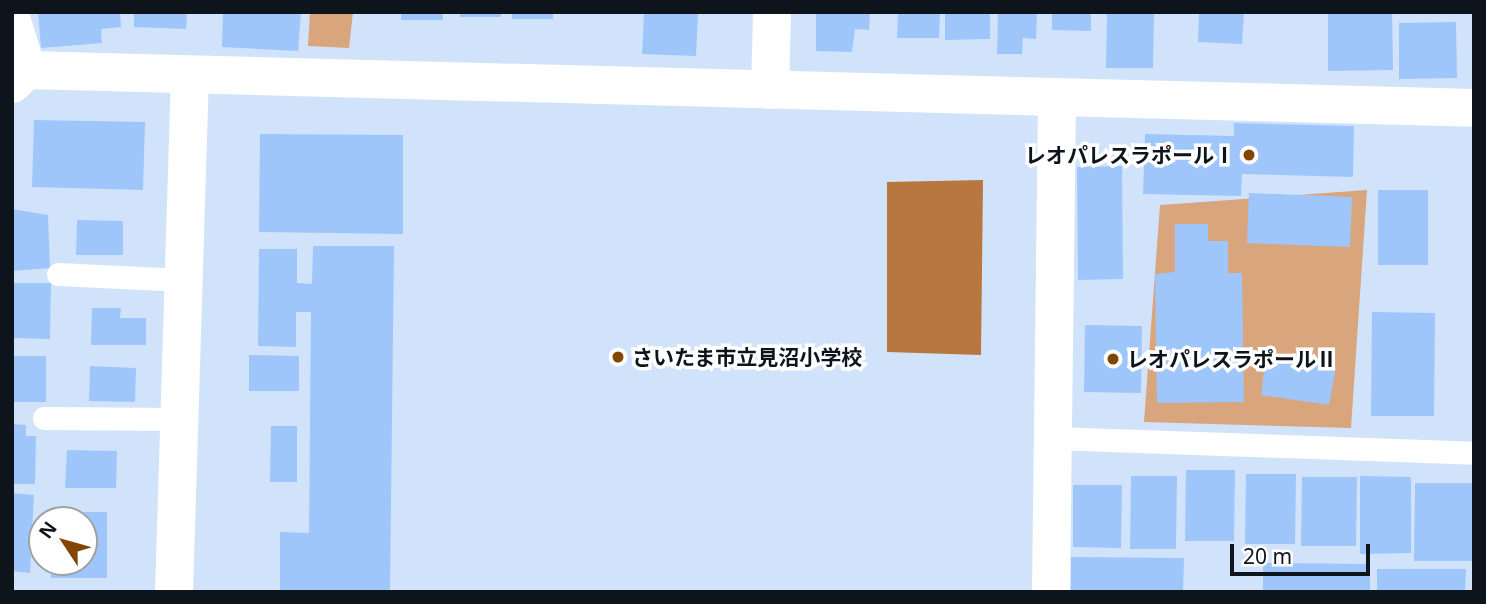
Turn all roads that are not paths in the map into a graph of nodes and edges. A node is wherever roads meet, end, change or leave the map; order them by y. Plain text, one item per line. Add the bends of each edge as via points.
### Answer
1 (772, 12) edge
2 (12, 21) edge
3 (190, 75) junction
4 (20, 77) edge
5 (770, 90) junction
6 (1058, 97) junction
7 (1474, 108) edge
8 (58, 274) dead end
9 (184, 280) junction
10 (44, 418) dead end
11 (179, 419) junction
12 (1053, 438) junction
13 (1474, 453) edge
14 (174, 592) edge
15 (1051, 592) edge

1 - 5 street
2 - 4 street
3 - 4 street
3 - 5 street
3 - 9 street
5 - 6 street
6 - 7 street
6 - 12 street
8 - 9 lane
9 - 11 street
10 - 11 lane
11 - 14 street
12 - 13 lane
12 - 15 street

